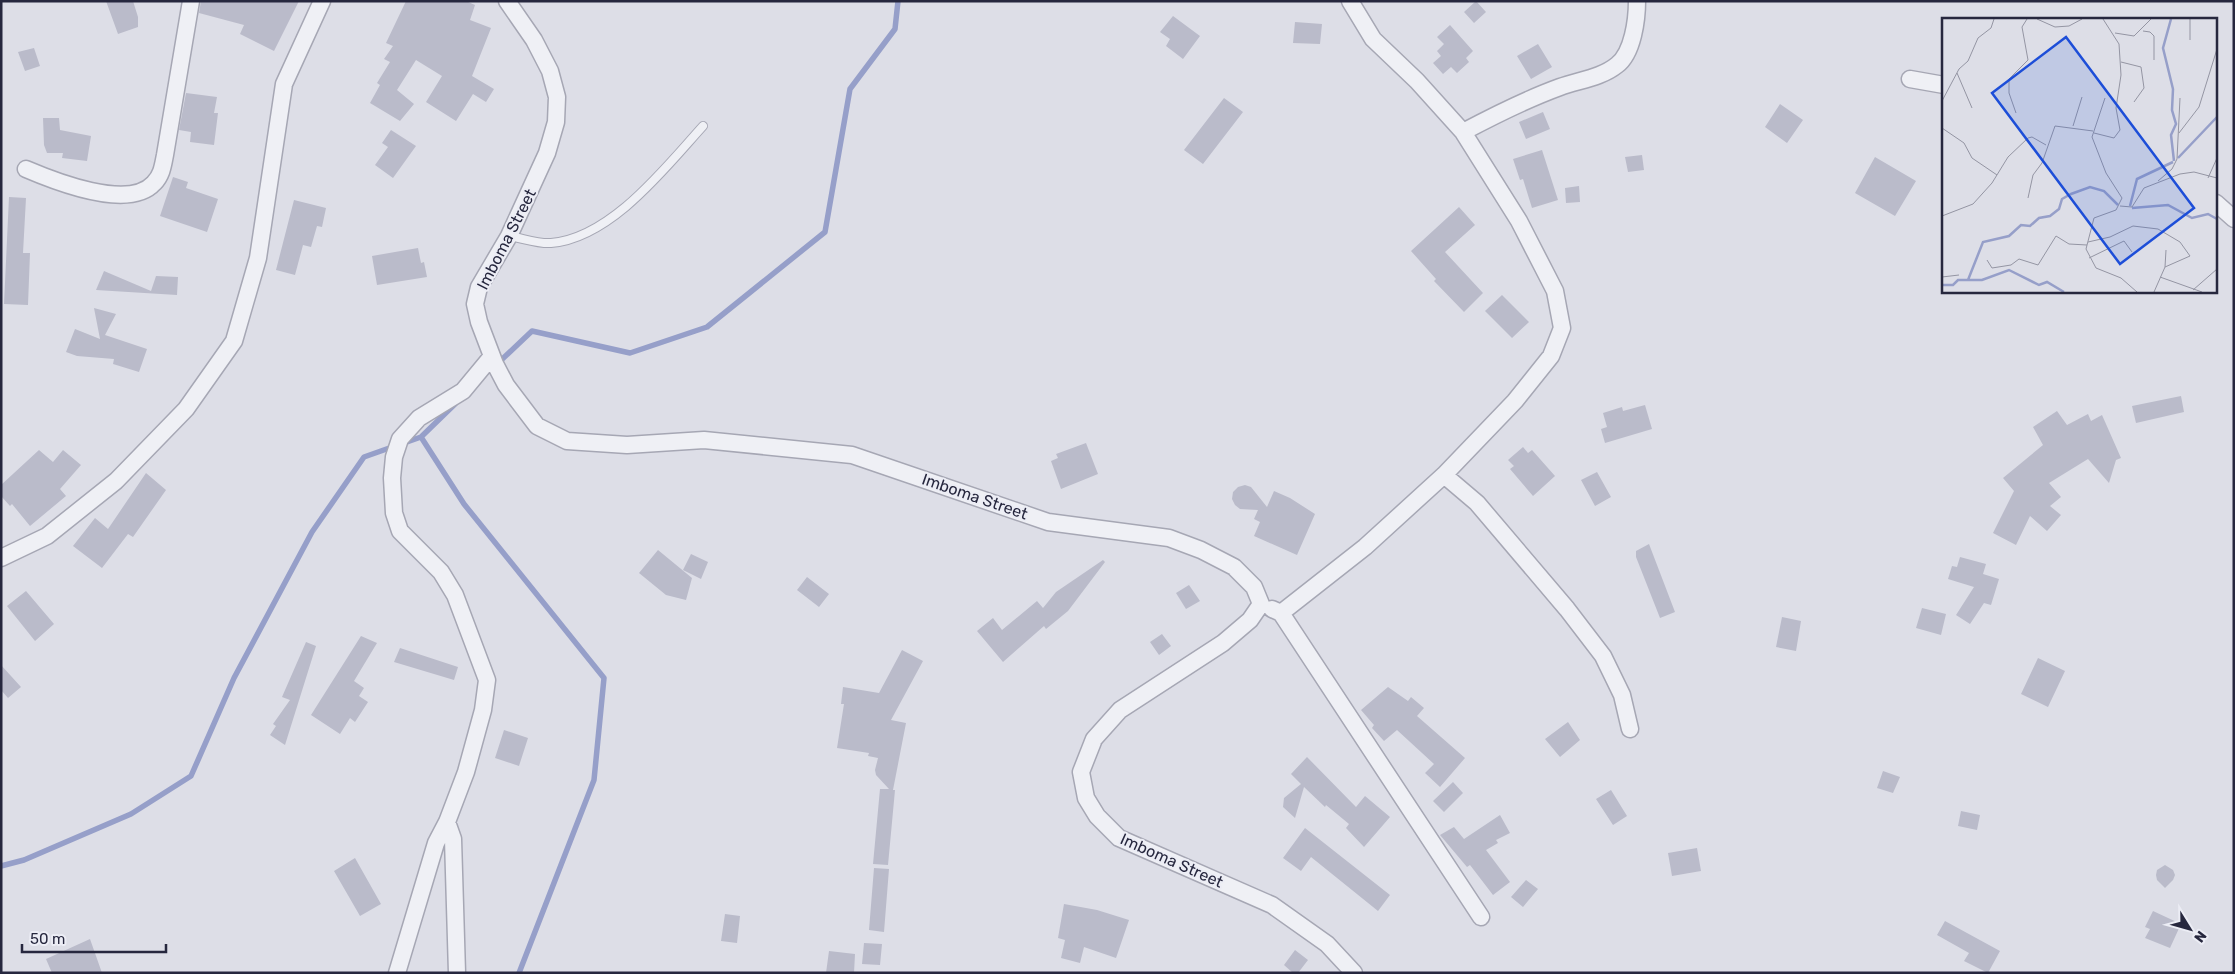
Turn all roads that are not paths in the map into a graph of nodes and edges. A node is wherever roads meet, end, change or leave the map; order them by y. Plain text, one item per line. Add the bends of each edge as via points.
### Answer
1 (191, 1) edge
2 (322, 1) edge
3 (1350, 1) edge
4 (1637, 1) edge
5 (508, 2) edge
6 (1910, 79) dead end
7 (1942, 85) edge
8 (703, 126) dead end
9 (1463, 132) junction
10 (26, 169) dead end
11 (2218, 205) edge
12 (2234, 219) edge
13 (509, 236) junction
14 (494, 360) junction
15 (1444, 474) junction
16 (1, 558) edge
17 (1261, 604) junction
18 (1281, 613) junction
19 (1630, 730) dead end
20 (447, 822) junction
21 (1481, 917) dead end
22 (397, 973) edge
23 (457, 973) edge
24 (1354, 973) edge

1 - 10 street via 165,155 161,174 153,185 142,192 116,195 67,186
2 - 16 street via 284,84 258,258 234,341 186,409 116,481 47,536
3 - 9 street via 1373,39 1418,81
4 - 9 street via 1637,22 1630,45 1618,65 1596,77 1507,109
5 - 13 street, Imboma Street via 534,40 550,71 558,97 556,122 547,153
6 - 7 street
8 - 13 lane via 638,197 592,232 550,243
9 - 15 street via 1519,221 1555,291 1562,328 1552,356 1515,401
11 - 12 street
13 - 14 street, Imboma Street via 480,287 475,304
14 - 17 street, Imboma Street via 506,385 537,426 567,441 627,445 704,440 852,455 1048,522 1169,538 1234,567 1254,587
14 - 20 street via 462,391 419,418 400,439 394,457 394,514 400,531 441,572 455,595 487,680 483,710 466,772
15 - 18 street via 1365,547
15 - 19 street via 1477,502 1603,656 1622,696
17 - 18 street
17 - 24 street, Imboma Street via 1250,620 1223,643 1120,710 1094,739 1081,772 1086,798 1097,816 1119,838 1272,905 1327,944
18 - 21 street
20 - 22 street via 436,843
20 - 23 street via 453,838

